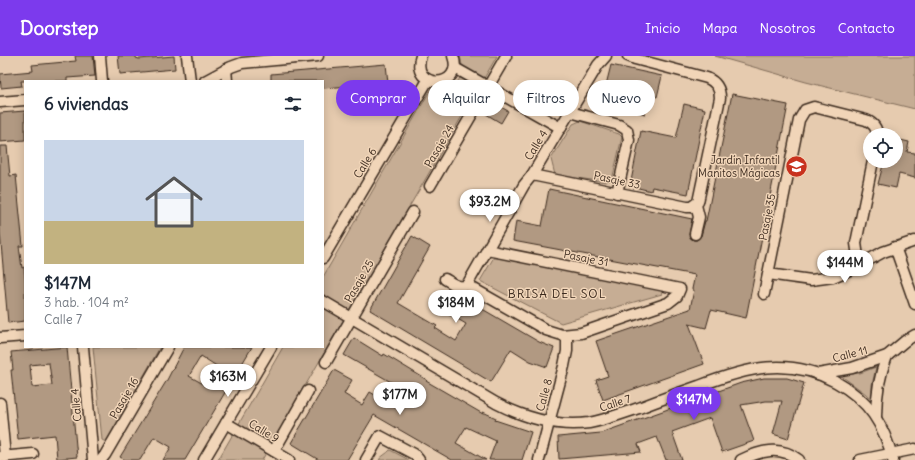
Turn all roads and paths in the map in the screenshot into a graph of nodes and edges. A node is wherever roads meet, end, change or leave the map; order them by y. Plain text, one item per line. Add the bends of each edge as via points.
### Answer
1 (100, 56) edge
2 (187, 56) edge
3 (318, 56) edge
4 (421, 56) edge
5 (453, 56) edge
6 (506, 56) edge
7 (606, 56) edge
8 (628, 56) edge
9 (268, 58) edge
10 (455, 68) junction
11 (226, 69) junction
12 (102, 80) edge
13 (190, 80) edge
14 (207, 80) edge
15 (227, 80) edge
16 (428, 80) joint
17 (447, 80) edge
18 (477, 80) edge
19 (492, 80) edge
20 (505, 96) edge
21 (579, 97) edge
22 (24, 100) edge
23 (0, 102) edge
24 (579, 114) edge
25 (471, 116) edge
26 (568, 116) edge
27 (561, 128) junction
28 (875, 128) edge
29 (871, 168) edge
30 (532, 175) junction
31 (430, 186) dead end
32 (617, 193) junction
33 (696, 205) junction
34 (413, 212) dead end
35 (695, 234) dead end
36 (915, 241) edge
37 (895, 247) junction
38 (487, 250) junction
39 (324, 256) edge
40 (860, 264) junction
41 (768, 274) junction
42 (445, 279) dead end
43 (467, 285) junction
44 (764, 294) dead end
45 (324, 302) edge
46 (915, 304) edge
47 (352, 318) junction
48 (567, 335) junction
49 (915, 335) edge
50 (24, 336) edge
51 (0, 338) edge
52 (84, 348) edge
53 (167, 348) edge
54 (270, 348) edge
55 (887, 356) junction
56 (326, 362) dead end
57 (818, 374) junction
58 (308, 391) dead end
59 (0, 403) edge
60 (876, 417) junction
61 (549, 422) junction
62 (226, 423) junction
63 (915, 449) edge
64 (274, 451) junction
65 (33, 454) dead end
66 (2, 457) edge
67 (892, 457) edge
68 (93, 460) edge
69 (101, 460) edge
70 (204, 460) edge
71 (289, 460) edge
72 (366, 460) edge
73 (419, 460) edge
74 (539, 460) edge
75 (740, 460) edge
76 (799, 460) edge
77 (860, 460) edge

1 - 12 street
2 - 13 street
3 - 9 street
4 - 16 street via 419,68
5 - 10 street
6 - 19 street, Pasaje 24
7 - 21 street, Calle 4
8 - 33 street via 707,78 717,86 720,98 700,198
9 - 11 street
10 - 17 street
10 - 18 street, Calle 4
11 - 14 street
11 - 15 street
16 - 39 street, Calle 6
20 - 27 street, Calle 4
22 - 23 street
24 - 32 street via 619,124 627,130 629,140
25 - 31 street, Pasaje 24
26 - 27 street, Calle 4
27 - 30 street, Calle 4
28 - 41 street, Pasaje 35 via 866,120 814,107 802,113
29 - 40 street via 857,236 856,250
30 - 32 street, Pasaje 33
30 - 38 street, Calle 4
32 - 33 street, Pasaje 33 via 687,207
33 - 35 street via 699,217
34 - 47 street, Pasaje 25
36 - 37 street
37 - 40 street
37 - 46 street
38 - 43 street, Calle 4
38 - 48 street, Pasaje 31 via 680,289 677,296 668,303 581,333
40 - 41 street via 822,279 800,279
41 - 44 street, Pasaje 35
42 - 43 street via 458,286
43 - 48 street via 546,330
45 - 47 street, Calle 7
47 - 56 street, Pasaje 25
47 - 61 street, Calle 7 via 508,409
48 - 61 street, Calle 8 via 566,358
49 - 55 street, Calle 11
50 - 51 street
52 - 68 street, Calle 4
53 - 69 street, Pasaje 16
54 - 62 street
55 - 57 street, Calle 11 via 852,368
55 - 60 street via 878,384
57 - 60 street, Calle 7 via 850,391
57 - 61 street, Calle 7 via 788,367 755,368 724,376 604,420 578,424
58 - 64 street
59 - 66 street
60 - 67 street, Calle 7 via 883,429
61 - 74 street, Calle 8
62 - 64 street, Calle 9
62 - 70 street
63 - 67 street
64 - 71 street, Calle 9
65 - 66 street
67 - 77 street
72 - 73 street via 380,436 414,454
75 - 76 street via 777,450 789,453

